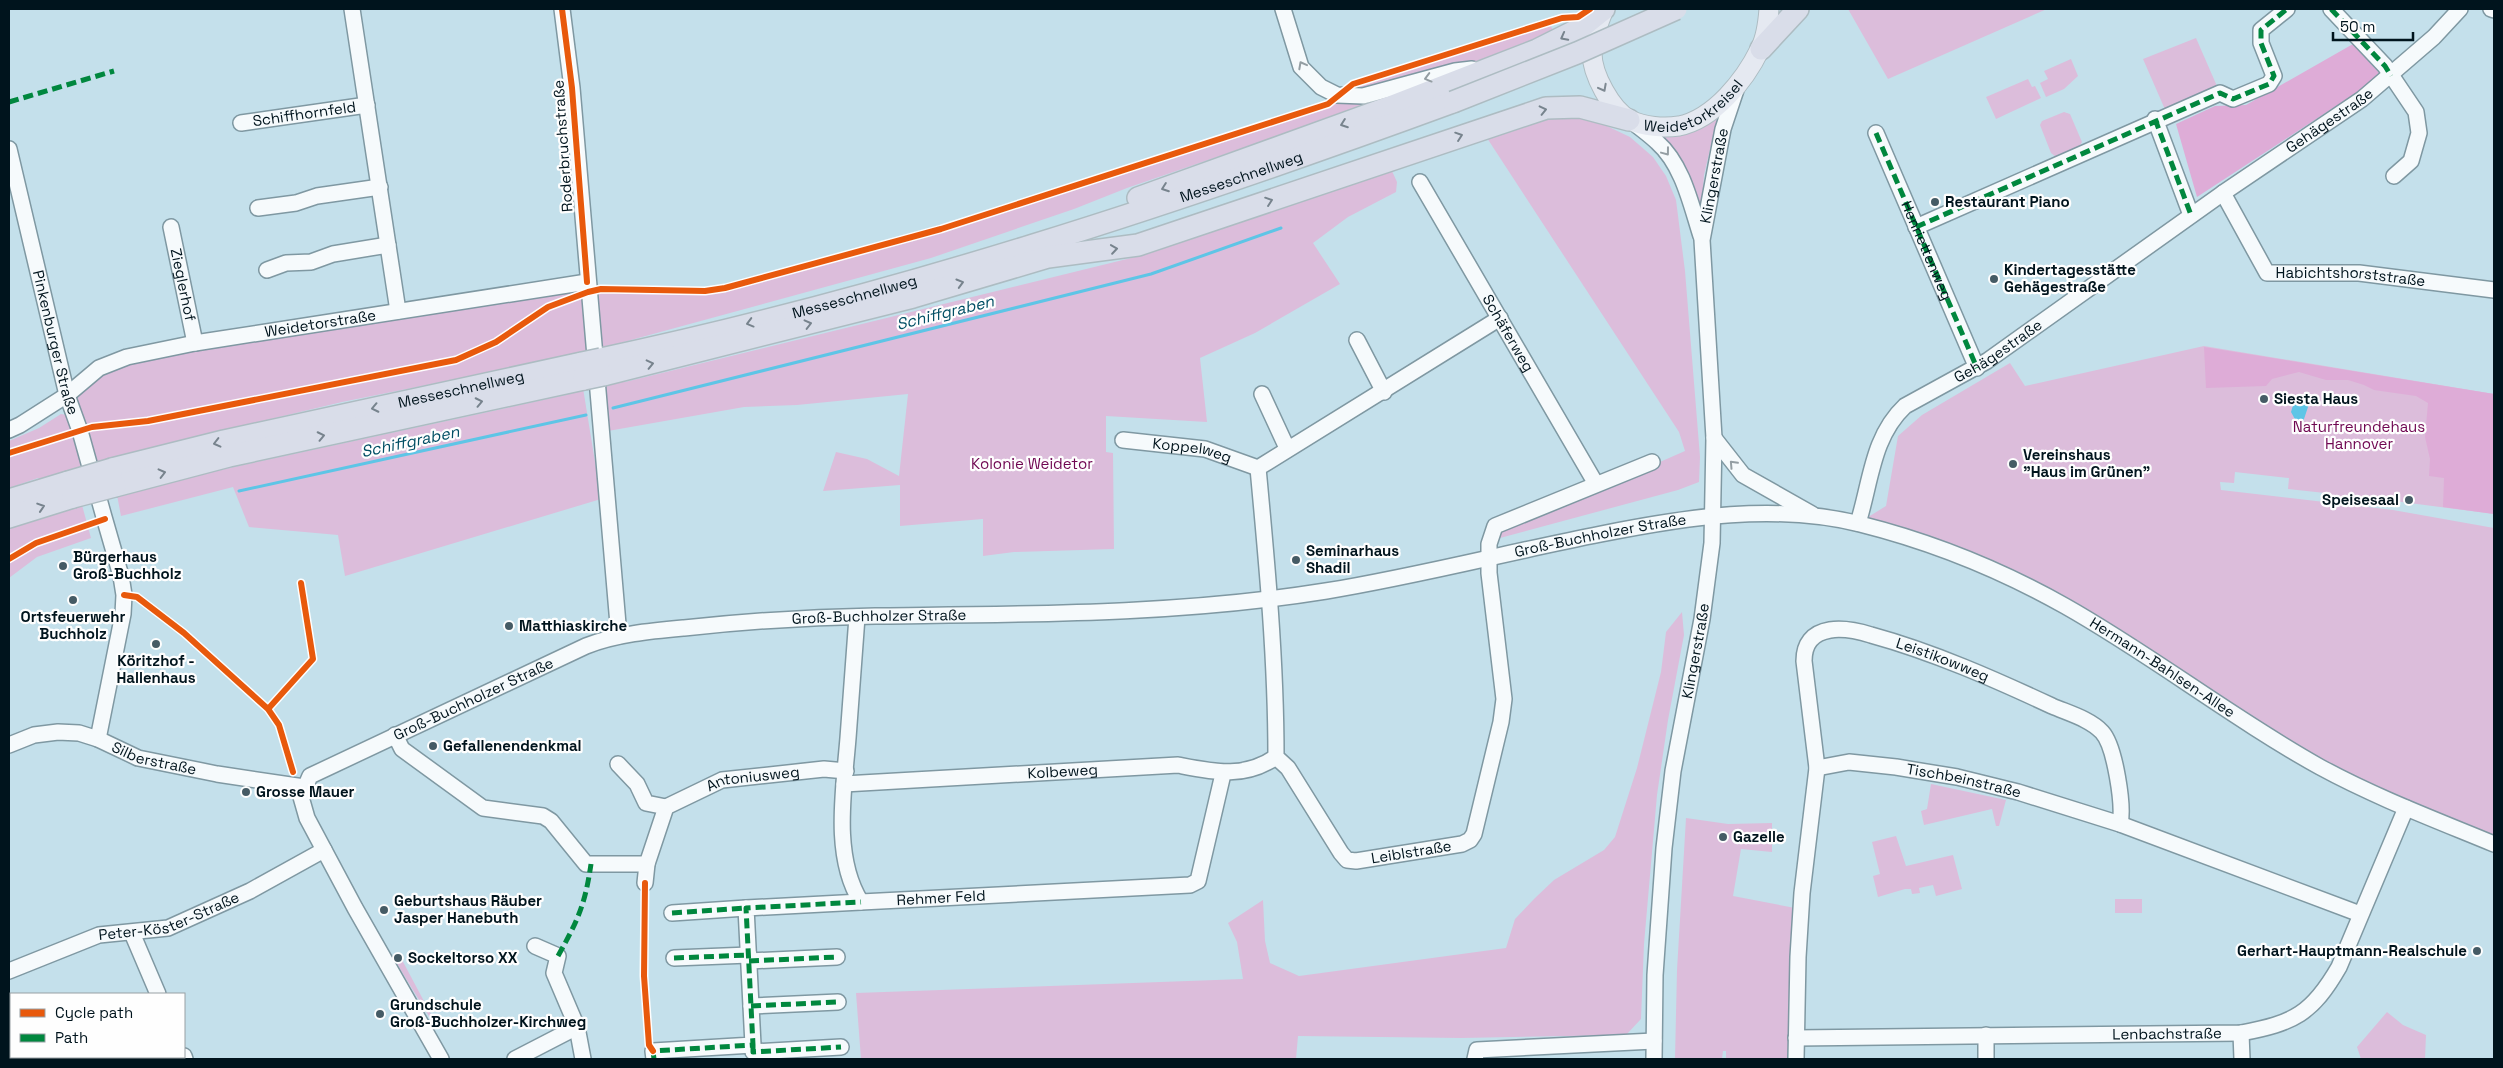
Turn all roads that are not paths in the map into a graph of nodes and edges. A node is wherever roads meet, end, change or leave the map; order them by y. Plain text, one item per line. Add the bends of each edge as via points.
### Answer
1 (352, 9) edge
2 (562, 9) edge
3 (1604, 9) edge
4 (1676, 9) edge
5 (1770, 9) edge
6 (1798, 9) edge
7 (2287, 9) edge
8 (2331, 9) edge
9 (2460, 9) edge
10 (1284, 14) edge
11 (1760, 49) junction
12 (1494, 68) junction
13 (2391, 76) junction
14 (1738, 83) junction
15 (367, 105) junction
16 (2155, 119) junction
17 (1629, 120) junction
18 (241, 123) dead end
19 (1876, 133) dead end
20 (9, 149) edge
21 (2394, 176) dead end
22 (1420, 182) dead end
23 (380, 187) junction
24 (2223, 193) junction
25 (258, 208) dead end
26 (2191, 215) junction
27 (1126, 216) junction
28 (171, 227) dead end
29 (1916, 227) junction
30 (1702, 240) junction
31 (388, 245) junction
32 (1048, 257) junction
33 (266, 270) dead end
34 (932, 274) junction
35 (587, 282) junction
36 (2494, 290) edge
37 (398, 311) junction
38 (1500, 318) junction
39 (1357, 340) dead end
40 (195, 343) junction
41 (1978, 368) junction
42 (593, 369) junction
43 (1384, 392) junction
44 (1262, 394) dead end
45 (67, 395) junction
46 (9, 430) edge
47 (1714, 438) junction
48 (1124, 440) dead end
49 (1287, 448) junction
50 (1652, 462) dead end
51 (1258, 468) junction
52 (1596, 484) junction
53 (70, 489) junction
54 (9, 500) edge
55 (1713, 516) junction
56 (9, 517) edge
57 (1818, 517) junction
58 (1858, 524) junction
59 (1489, 556) junction
60 (1270, 598) junction
61 (857, 617) junction
62 (620, 636) junction
63 (394, 735) junction
64 (98, 739) junction
65 (9, 745) edge
66 (1276, 757) junction
67 (618, 764) dead end
68 (1817, 768) junction
69 (1223, 774) junction
70 (845, 777) junction
71 (304, 787) junction
72 (666, 807) junction
73 (2406, 808) junction
74 (2120, 824) junction
75 (2494, 844) edge
76 (324, 850) junction
77 (647, 864) junction
78 (645, 883) dead end
79 (861, 902) junction
80 (746, 908) junction
81 (672, 913) dead end
82 (2360, 914) junction
83 (132, 933) junction
84 (535, 946) dead end
85 (837, 957) dead end
86 (674, 958) dead end
87 (749, 958) junction
88 (9, 971) edge
89 (158, 993) edge
90 (838, 1002) dead end
91 (751, 1006) junction
92 (577, 1027) junction
93 (2241, 1033) junction
94 (1986, 1036) junction
95 (1796, 1038) junction
96 (1654, 1041) junction
97 (753, 1045) junction
98 (841, 1047) dead end
99 (441, 1059) edge
100 (515, 1059) edge
101 (583, 1059) edge
102 (654, 1059) edge
103 (1475, 1059) edge
104 (1654, 1059) edge
105 (1796, 1059) edge
106 (1986, 1059) edge
107 (2242, 1059) edge

1 - 15 street, Schiffhornfeld
2 - 35 street, Roderbruchstraße via 572,88
3 -> 12 highway via 1559,40
3 -> 17 main road, Weidetorkreisel via 1592,52 1594,67 1602,89
4 - 27 highway, Messeschnellweg, bridge via 1453,102 1296,160
5 - 11 main road, Weidetorkreisel
6 - 11 highway
7 - 16 street via 2261,30 2261,43 2274,76 2269,84 2233,99 2220,93
8 - 13 street
9 - 13 street, Gehägestraße
12 -> 10 street via 1455,71 1363,96 1337,95 1321,87 1301,67
11 - 14 main road, Weidetorkreisel
12 -> 34 highway
13 - 21 street via 2416,112 2419,133 2410,161
13 - 24 street, Gehägestraße
14 - 17 main road, Weidetorkreisel via 1700,118 1680,126 1656,127
14 - 30 street, Klingerstraße via 1723,129
15 - 18 street, Schiffhornfeld
15 - 23 street, Schiffhornfeld
16 - 26 street
16 - 29 street
17 -> 30 street, Klingerstraße via 1659,143 1676,165
32 -> 17 highway via 1138,246 1546,108 1580,107
19 - 29 street, Henriettenweg
20 - 45 street, Pinkenburger Straße
22 - 38 street, Schäferweg
23 - 25 street
23 - 31 street, Schiffhornfeld
24 - 26 street, Gehägestraße
24 - 36 street, Habichtshorststraße via 2267,273 2359,273
26 - 41 street, Gehägestraße
27 - 32 highway
27 - 34 highway, Messeschnellweg
28 - 40 street, Zieglerhof
29 - 41 street, Henriettenweg
30 - 47 street, Klingerstraße
31 - 33 street via 333,254 311,262 286,263
31 - 37 street, Schiffhornfeld
42 -> 32 highway, Messeschnellweg via 913,297
34 -> 42 highway, Messeschnellweg
35 - 37 street, Weidetorstraße
35 - 62 street, Roderbruchstraße
37 - 40 street, Weidetorstraße
38 - 43 street
38 - 52 street, Schäferweg
39 - 43 street
40 - 45 street, Weidetorstraße via 127,356 99,368
41 - 58 street, Gehägestraße via 1905,406 1889,424 1875,455
42 - 53 highway, Messeschnellweg, bridge via 229,456 114,477
43 - 49 street
44 - 49 street
45 - 46 street, Weidetorstraße
45 - 64 street, Pinkenburger Straße via 124,595
47 - 55 street, Klingerstraße
57 -> 47 street, Hermann-Bahlsen-Allee via 1743,475
48 - 51 street, Koppelweg via 1204,449
49 - 51 street
50 - 52 street
51 - 60 street
52 - 59 street via 1495,526 1490,534
53 - 54 highway, Messeschnellweg
56 -> 53 highway, Messeschnellweg
55 - 57 street, Hermann-Bahlsen-Allee via 1772,514
55 - 59 street, Groß-Buchholzer Straße via 1644,525
55 - 96 street, Klingerstraße via 1708,580 1673,771 1664,848
57 - 58 street, Hermann-Bahlsen-Allee
58 - 73 street, Hermann-Bahlsen-Allee via 1957,555 2012,578 2068,608 2323,768
59 - 60 street, Groß-Buchholzer Straße via 1381,580
59 - 66 street, Leiblstraße via 1504,699 1470,840 1462,844 1348,860 1288,768
60 - 61 street, Groß-Buchholzer Straße via 1064,613
60 - 66 street
61 - 62 street, Groß-Buchholzer Straße via 732,622
61 - 70 street
62 - 63 street, Groß-Buchholzer Straße via 586,646
63 - 71 street, Groß-Buchholzer Straße via 310,776
63 - 77 street via 402,749 483,808 543,816 551,820 586,864
64 - 65 street, Silberstraße via 79,733 58,732 34,735
64 - 71 street, Silberstraße via 138,758
66 - 69 street, Kolbeweg via 1268,763
67 - 72 street via 637,784 646,803
68 - 74 street, Tischbeinstraße via 1849,762 1957,777
68 - 74 street, Leistikowweg via 1804,661 1806,645 1821,632 1855,631 1948,662 2095,726 2106,737 2111,751 2122,814
68 - 95 street via 1802,893
69 - 70 street, Kolbeweg via 1178,765
69 - 79 street, Rehmer Feld via 1198,881 1190,885
70 - 72 street, Antoniusweg via 824,769 722,780
70 - 79 street via 843,839 855,892
71 - 76 street via 303,806
72 - 77 street
73 - 75 street, Hermann-Bahlsen-Allee
73 - 82 street, Lenbachstraße
74 - 82 street, Tischbeinstraße
76 - 83 street, Peter-Köster-Straße via 250,891 168,928
76 - 99 street
77 - 78 street
79 - 80 street
80 - 81 street
80 - 87 street
82 - 93 street, Lenbachstraße via 2338,967 2316,1001 2277,1026
83 - 88 street, Peter-Köster-Straße via 99,935
83 - 89 street
84 - 92 street via 558,956 554,973
85 - 87 street
86 - 87 street
87 - 91 street
90 - 91 street
91 - 97 street
92 - 100 street
92 - 101 street
93 - 94 street, Lenbachstraße
93 - 107 street
94 - 95 street, Lenbachstraße
94 - 106 street
95 - 105 street
96 - 103 street via 1477,1050
96 - 104 street, Klingerstraße
97 - 98 street via 753,1052
97 - 102 street via 653,1051

